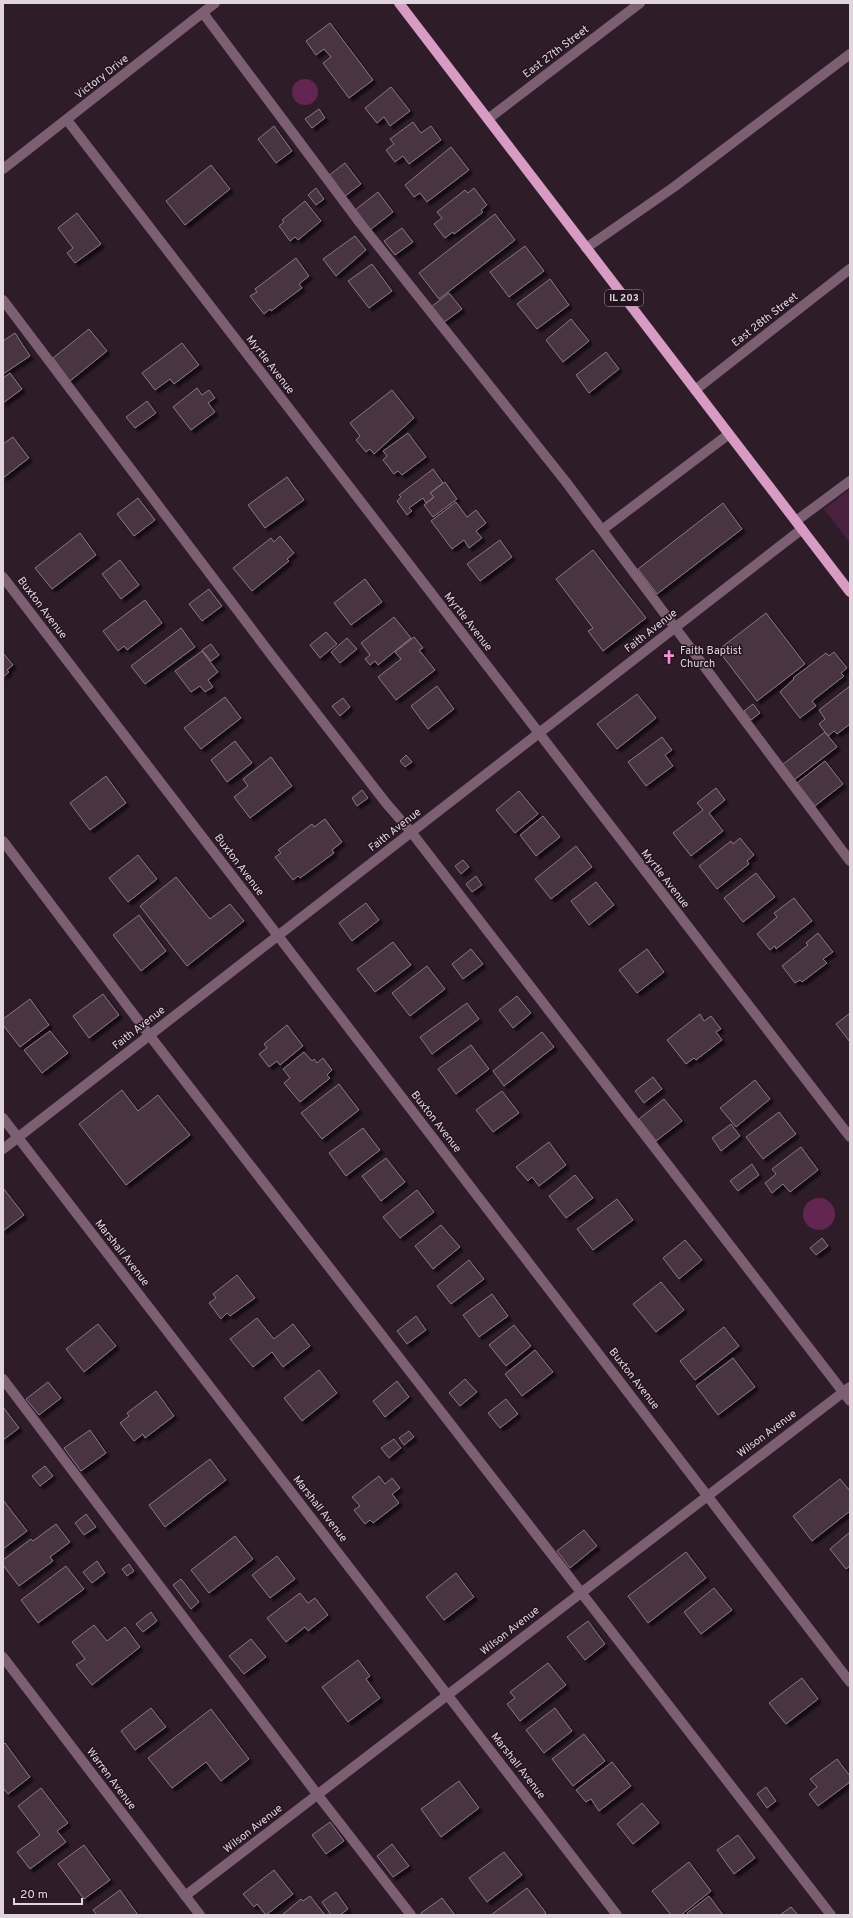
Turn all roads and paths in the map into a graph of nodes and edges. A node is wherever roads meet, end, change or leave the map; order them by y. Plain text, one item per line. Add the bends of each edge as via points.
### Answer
1 (216, 3) edge
2 (399, 3) edge
3 (640, 3) edge
4 (203, 13) junction
5 (850, 54) edge
6 (67, 120) junction
7 (488, 120) junction
8 (3, 169) edge
9 (586, 248) junction
10 (850, 269) edge
11 (3, 300) edge
12 (695, 390) junction
13 (729, 434) junction
14 (850, 482) edge
15 (799, 525) junction
16 (602, 530) junction
17 (3, 577) edge
18 (850, 592) edge
19 (676, 628) junction
20 (539, 735) junction
21 (412, 833) junction
22 (3, 841) edge
23 (850, 861) edge
24 (278, 936) junction
25 (150, 1036) junction
26 (3, 1118) edge
27 (18, 1138) junction
28 (850, 1138) edge
29 (3, 1149) edge
30 (3, 1379) edge
31 (846, 1389) edge
32 (850, 1401) edge
33 (707, 1495) junction
34 (582, 1592) junction
35 (3, 1657) edge
36 (850, 1682) edge
37 (447, 1694) junction
38 (317, 1794) junction
39 (185, 1896) junction
40 (200, 1915) edge
41 (411, 1915) edge
42 (617, 1915) edge
43 (831, 1915) edge

1 - 4 street, Victory Drive
2 - 7 main road, IL 203
3 - 7 street, East 27th Street
4 - 6 street, Victory Drive
4 - 16 street via 360,223
5 - 9 street via 674,187
6 - 8 street, Victory Drive
6 - 20 street, Myrtle Avenue
7 - 9 main road, IL 203
9 - 12 main road, IL 203
10 - 12 street, East 28th Street
11 - 21 street via 272,656
12 - 13 main road, IL 203
13 - 15 main road, IL 203
13 - 16 street
14 - 15 street, Faith Avenue
15 - 18 main road, IL 203
15 - 19 street, Faith Avenue
16 - 19 street
17 - 24 street, Buxton Avenue
19 - 20 street, Faith Avenue
19 - 23 street
20 - 21 street, Faith Avenue
20 - 28 street, Myrtle Avenue
21 - 24 street, Faith Avenue
21 - 31 street
22 - 25 street
24 - 25 street, Faith Avenue
24 - 33 street, Buxton Avenue
25 - 27 street, Faith Avenue
25 - 34 street
26 - 27 street, Marshall Avenue
27 - 29 street, Faith Avenue
27 - 37 street, Marshall Avenue
30 - 38 street
31 - 32 street
31 - 33 street, Wilson Avenue
33 - 34 street, Wilson Avenue
33 - 36 street, Buxton Avenue
34 - 37 street, Wilson Avenue
34 - 43 street
35 - 39 street, Warren Avenue
37 - 38 street, Wilson Avenue
37 - 42 street, Marshall Avenue
38 - 39 street, Wilson Avenue
38 - 41 street
39 - 40 street, Warren Avenue

